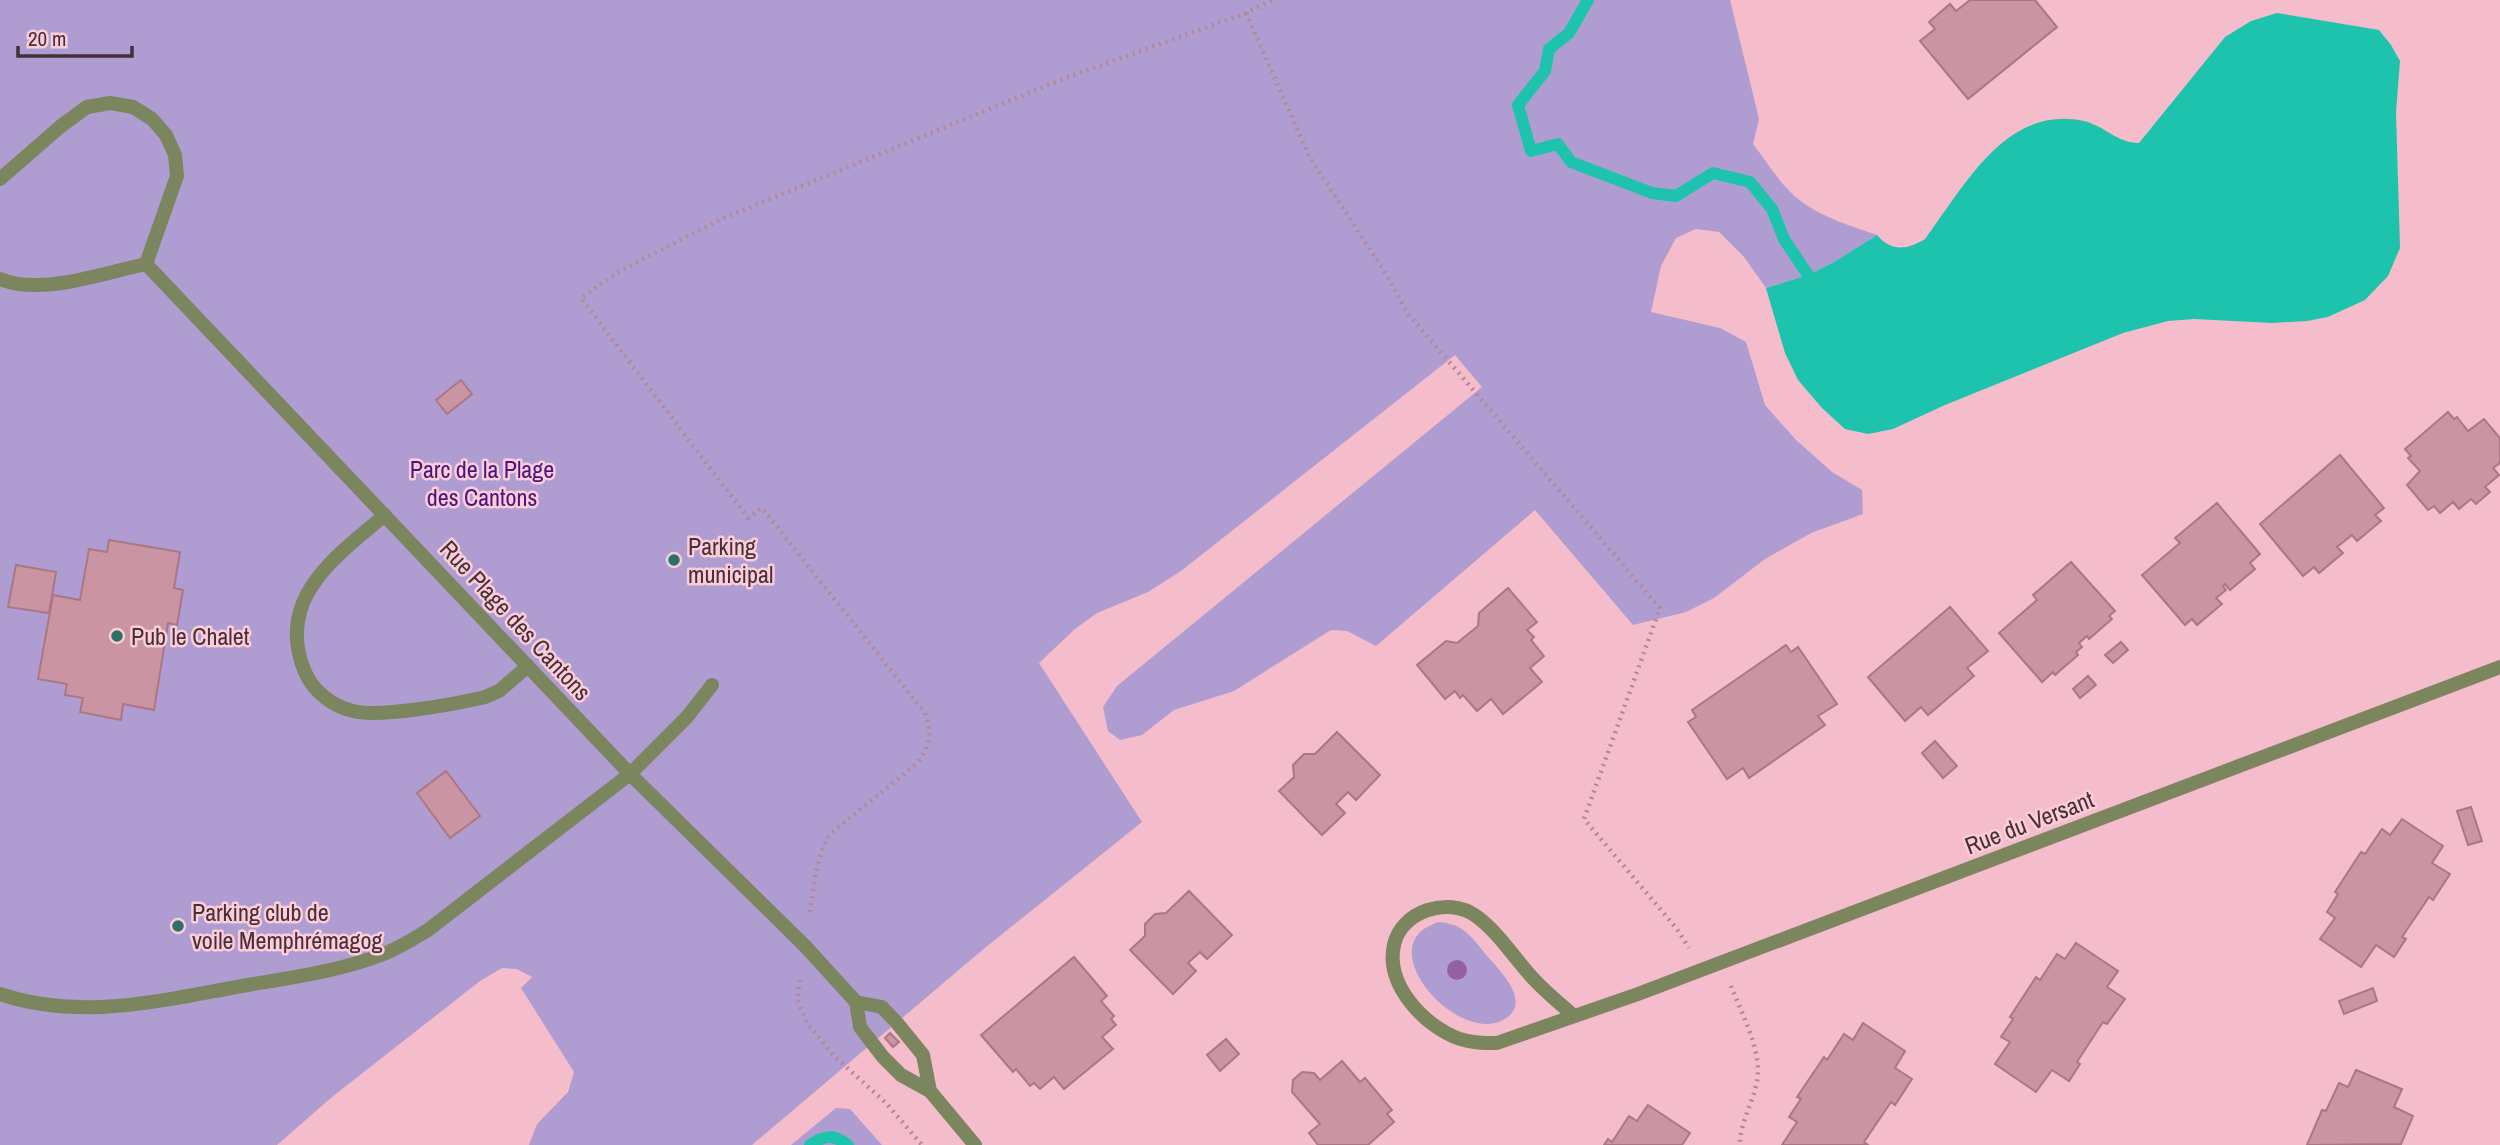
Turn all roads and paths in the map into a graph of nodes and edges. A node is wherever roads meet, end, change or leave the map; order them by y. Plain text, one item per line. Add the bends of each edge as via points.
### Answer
1 (1272, 0) edge
2 (1246, 13) junction
3 (0, 179) edge
4 (146, 264) junction
5 (0, 279) edge
6 (385, 515) junction
7 (528, 666) junction
8 (2500, 667) edge
9 (712, 685) dead end
10 (630, 774) junction
11 (805, 946) junction
12 (1713, 966) junction
13 (0, 994) edge
14 (856, 1002) junction
15 (1573, 1015) junction
16 (930, 1091) junction
17 (922, 1145) edge
18 (975, 1145) edge
19 (1740, 1145) edge

1 - 2 path
2 - 11 path via 1060,80 719,220 618,272 581,298 748,518 762,508 925,713 930,727 925,754 844,821 823,846
2 - 12 path via 1310,158 1409,315 1660,608 1584,819 1692,952
3 - 4 street via 88,107 110,103 133,107 166,135 175,155 177,176
4 - 5 street via 31,286
4 - 6 street, Rue Plage des Cantons
6 - 7 street, Rue Plage des Cantons
6 - 7 street via 336,557 306,594 299,615 299,658 320,693 353,711 390,712 485,697
7 - 10 street, Rue Plage des Cantons
8 - 12 street, Rue du Versant
9 - 10 street
10 - 11 street, Rue Plage des Cantons
10 - 13 street via 428,930 379,956 310,974 129,1007 71,1008
11 - 14 street, Rue Plage des Cantons
11 - 17 path via 797,999 807,1023
12 - 15 street, Rue du Versant
12 - 19 path via 1730,982 1756,1054 1758,1079
14 - 16 street, Rue Plage des Cantons via 860,1027 883,1057 901,1075
14 - 16 street, Rue Plage des Cantons via 883,1007 897,1023 923,1055
15 - 15 street, Rue du Versant via 1497,1043 1458,1039 1430,1023 1408,998 1398,981 1394,945 1401,930 1428,909 1459,907 1475,915
16 - 18 street, Rue Plage des Cantons

